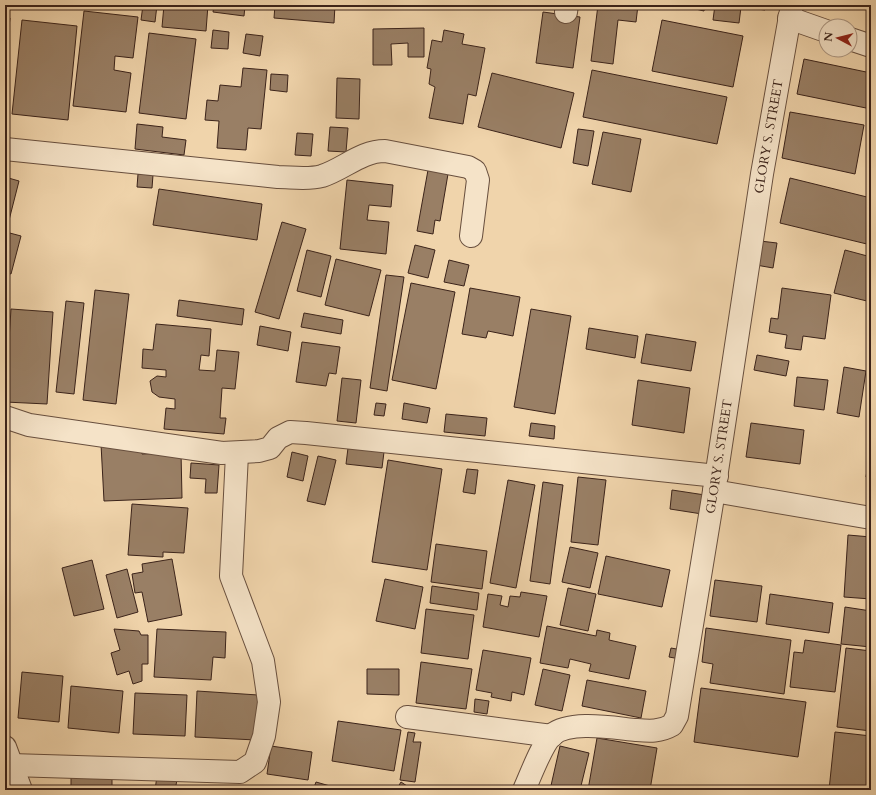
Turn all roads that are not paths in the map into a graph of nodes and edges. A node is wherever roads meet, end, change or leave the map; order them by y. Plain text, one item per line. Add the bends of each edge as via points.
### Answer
1 (791, 12) edge
2 (818, 27) edge
3 (858, 42) edge
4 (871, 46) edge
5 (5, 149) edge
6 (471, 236) dead end
7 (5, 417) edge
8 (237, 454) junction
9 (715, 483) junction
10 (871, 518) edge
11 (407, 718) dead end
12 (552, 736) junction
13 (8, 756) edge
14 (21, 790) edge
15 (524, 790) edge

1 - 2 street
1 - 9 street, GLORY S. STREET via 762,174
3 - 4 street
5 - 6 street via 306,178 320,176 373,151 385,151 468,167 475,171 478,180
7 - 8 street via 29,425
8 - 9 street via 270,448 278,438 290,432
8 - 13 street via 231,576 263,661 269,702 264,736 255,762 240,772
9 - 10 street
9 - 12 street, GLORY S. STREET via 676,716 672,725 656,732 584,726 562,730
11 - 12 street
12 - 15 street via 535,764
13 - 14 street

